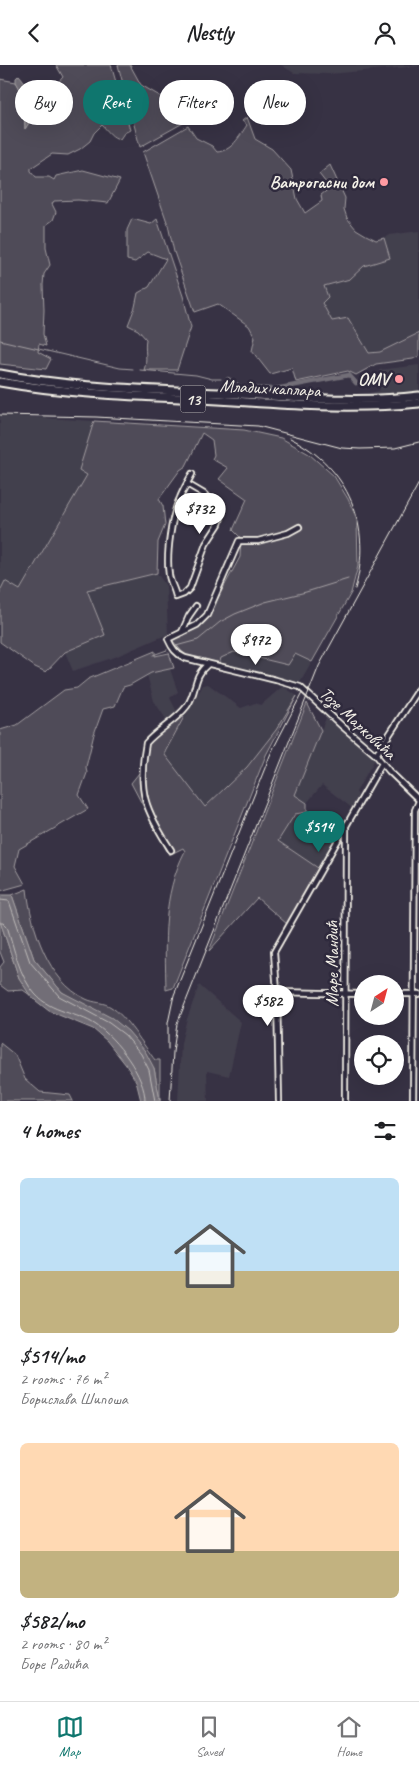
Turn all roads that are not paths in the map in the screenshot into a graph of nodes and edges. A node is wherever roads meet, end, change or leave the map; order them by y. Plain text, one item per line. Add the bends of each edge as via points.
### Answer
1 (1, 376) edge
2 (419, 396) edge
3 (419, 403) edge
4 (192, 474) dead end
5 (187, 484) junction
6 (300, 527) dead end
7 (196, 606) dead end
8 (181, 634) junction
9 (208, 664) junction
10 (419, 689) edge
11 (376, 755) junction
12 (382, 763) junction
13 (419, 800) edge
14 (346, 826) junction
15 (171, 850) dead end
16 (277, 993) junction
17 (346, 994) junction
18 (354, 994) edge
19 (416, 994) edge
20 (279, 1101) edge
21 (345, 1101) edge
22 (413, 1101) edge

1 - 2 highway, Младих каплара / 13 via 73,384 306,398
1 - 3 highway, Младих каплара / 13 via 72,392 357,407
4 - 5 street
5 - 5 street via 204,494 222,513 190,588 176,597 169,575 169,553 174,519
6 - 8 street via 258,541 239,541 206,615 197,625
7 - 8 street
8 - 9 street via 168,639 176,653
9 - 11 street, Тозе Марковића via 300,687
9 - 15 street via 197,676 187,706 146,743 144,796
10 - 11 street
11 - 12 street, Тозе Марковића
12 - 13 street, Тозе Марковића
12 - 14 street
13 - 19 street via 415,810
14 - 16 street via 274,952
14 - 17 street, Маре Мандић
16 - 17 street
16 - 20 street
17 - 18 street
17 - 21 street, Маре Мандић
19 - 22 street

